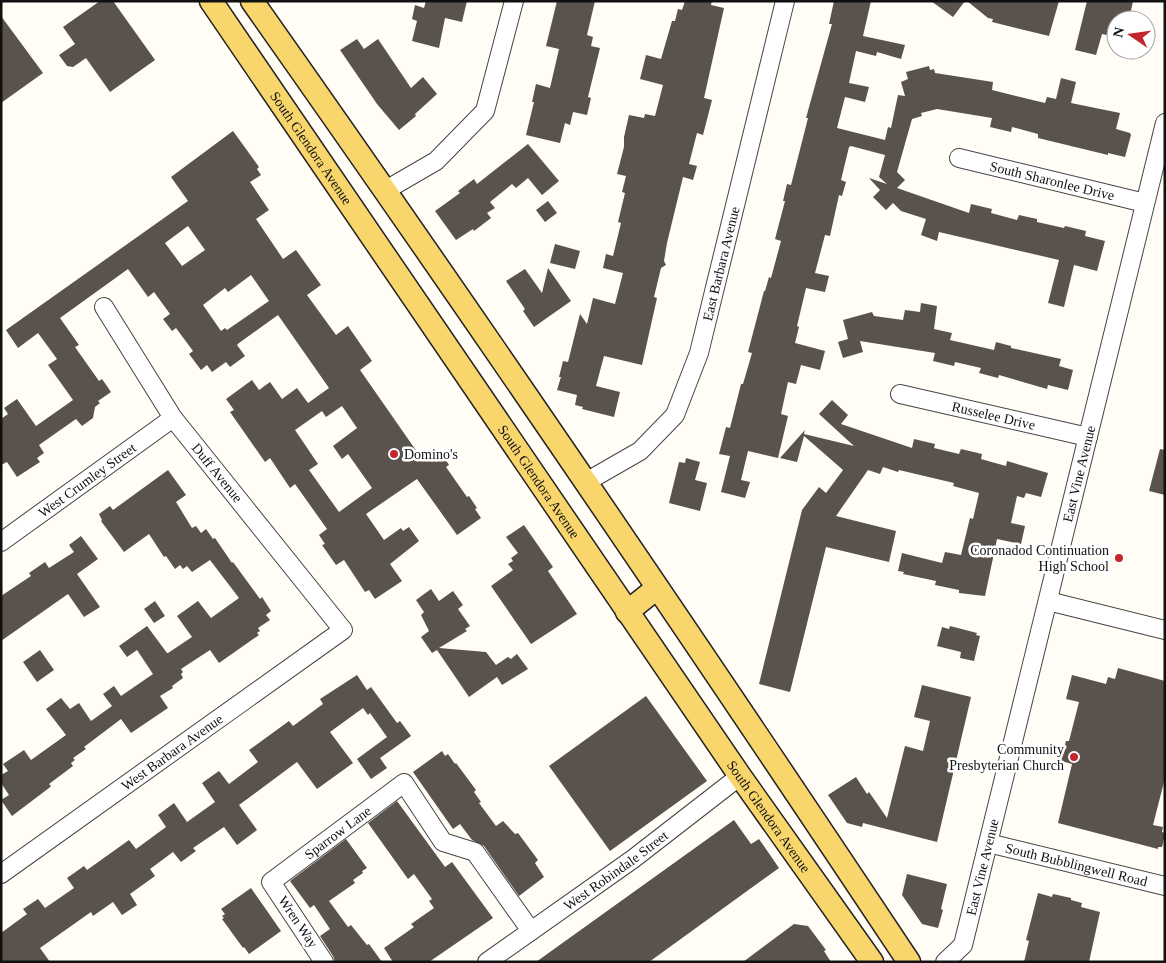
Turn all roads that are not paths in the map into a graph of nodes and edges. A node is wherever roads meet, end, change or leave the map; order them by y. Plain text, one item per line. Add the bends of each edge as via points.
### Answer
1 (211, 1) edge
2 (252, 1) edge
3 (514, 1) edge
4 (785, 1) edge
5 (1165, 123) edge
6 (959, 158) dead end
7 (386, 190) junction
8 (1145, 203) junction
9 (104, 306) dead end
10 (900, 394) dead end
11 (173, 418) junction
12 (1088, 437) junction
13 (586, 482) junction
14 (1, 542) edge
15 (657, 588) junction
16 (1048, 601) junction
17 (627, 612) junction
18 (343, 630) joint
19 (1165, 630) edge
20 (740, 776) junction
21 (988, 843) junction
22 (1, 874) edge
23 (271, 882) joint
24 (1165, 886) edge
25 (531, 931) junction
26 (320, 960) edge
27 (487, 962) edge
28 (872, 962) edge
29 (909, 962) edge
30 (945, 962) edge

1 - 17 main road, South Glendora Avenue
2 - 7 main road
3 - 7 street via 485,111 436,161
4 - 13 street, East Barbara Avenue via 700,353 674,416 640,451
5 - 8 street, East Vine Avenue
6 - 8 street, South Sharonlee Drive
7 - 13 main road
8 - 12 street, East Vine Avenue
9 - 11 street, Duff Avenue
10 - 12 street, Russelee Drive
11 - 14 street, West Crumley Street
11 - 18 street, Duff Avenue
12 - 16 street, East Vine Avenue
13 - 15 main road
15 - 17 main road
15 - 29 main road
16 - 19 street
16 - 21 street, East Vine Avenue
17 - 20 main road, South Glendora Avenue
18 - 22 street, West Barbara Avenue
20 - 25 street, West Robindale Street
20 - 28 main road, South Glendora Avenue
21 - 24 street, South Bubblingwell Road
21 - 30 street, East Vine Avenue via 963,945
23 - 25 street, Sparrow Lane via 404,783 443,842 475,852
23 - 26 street, Wren Way
25 - 27 street, West Robindale Street

